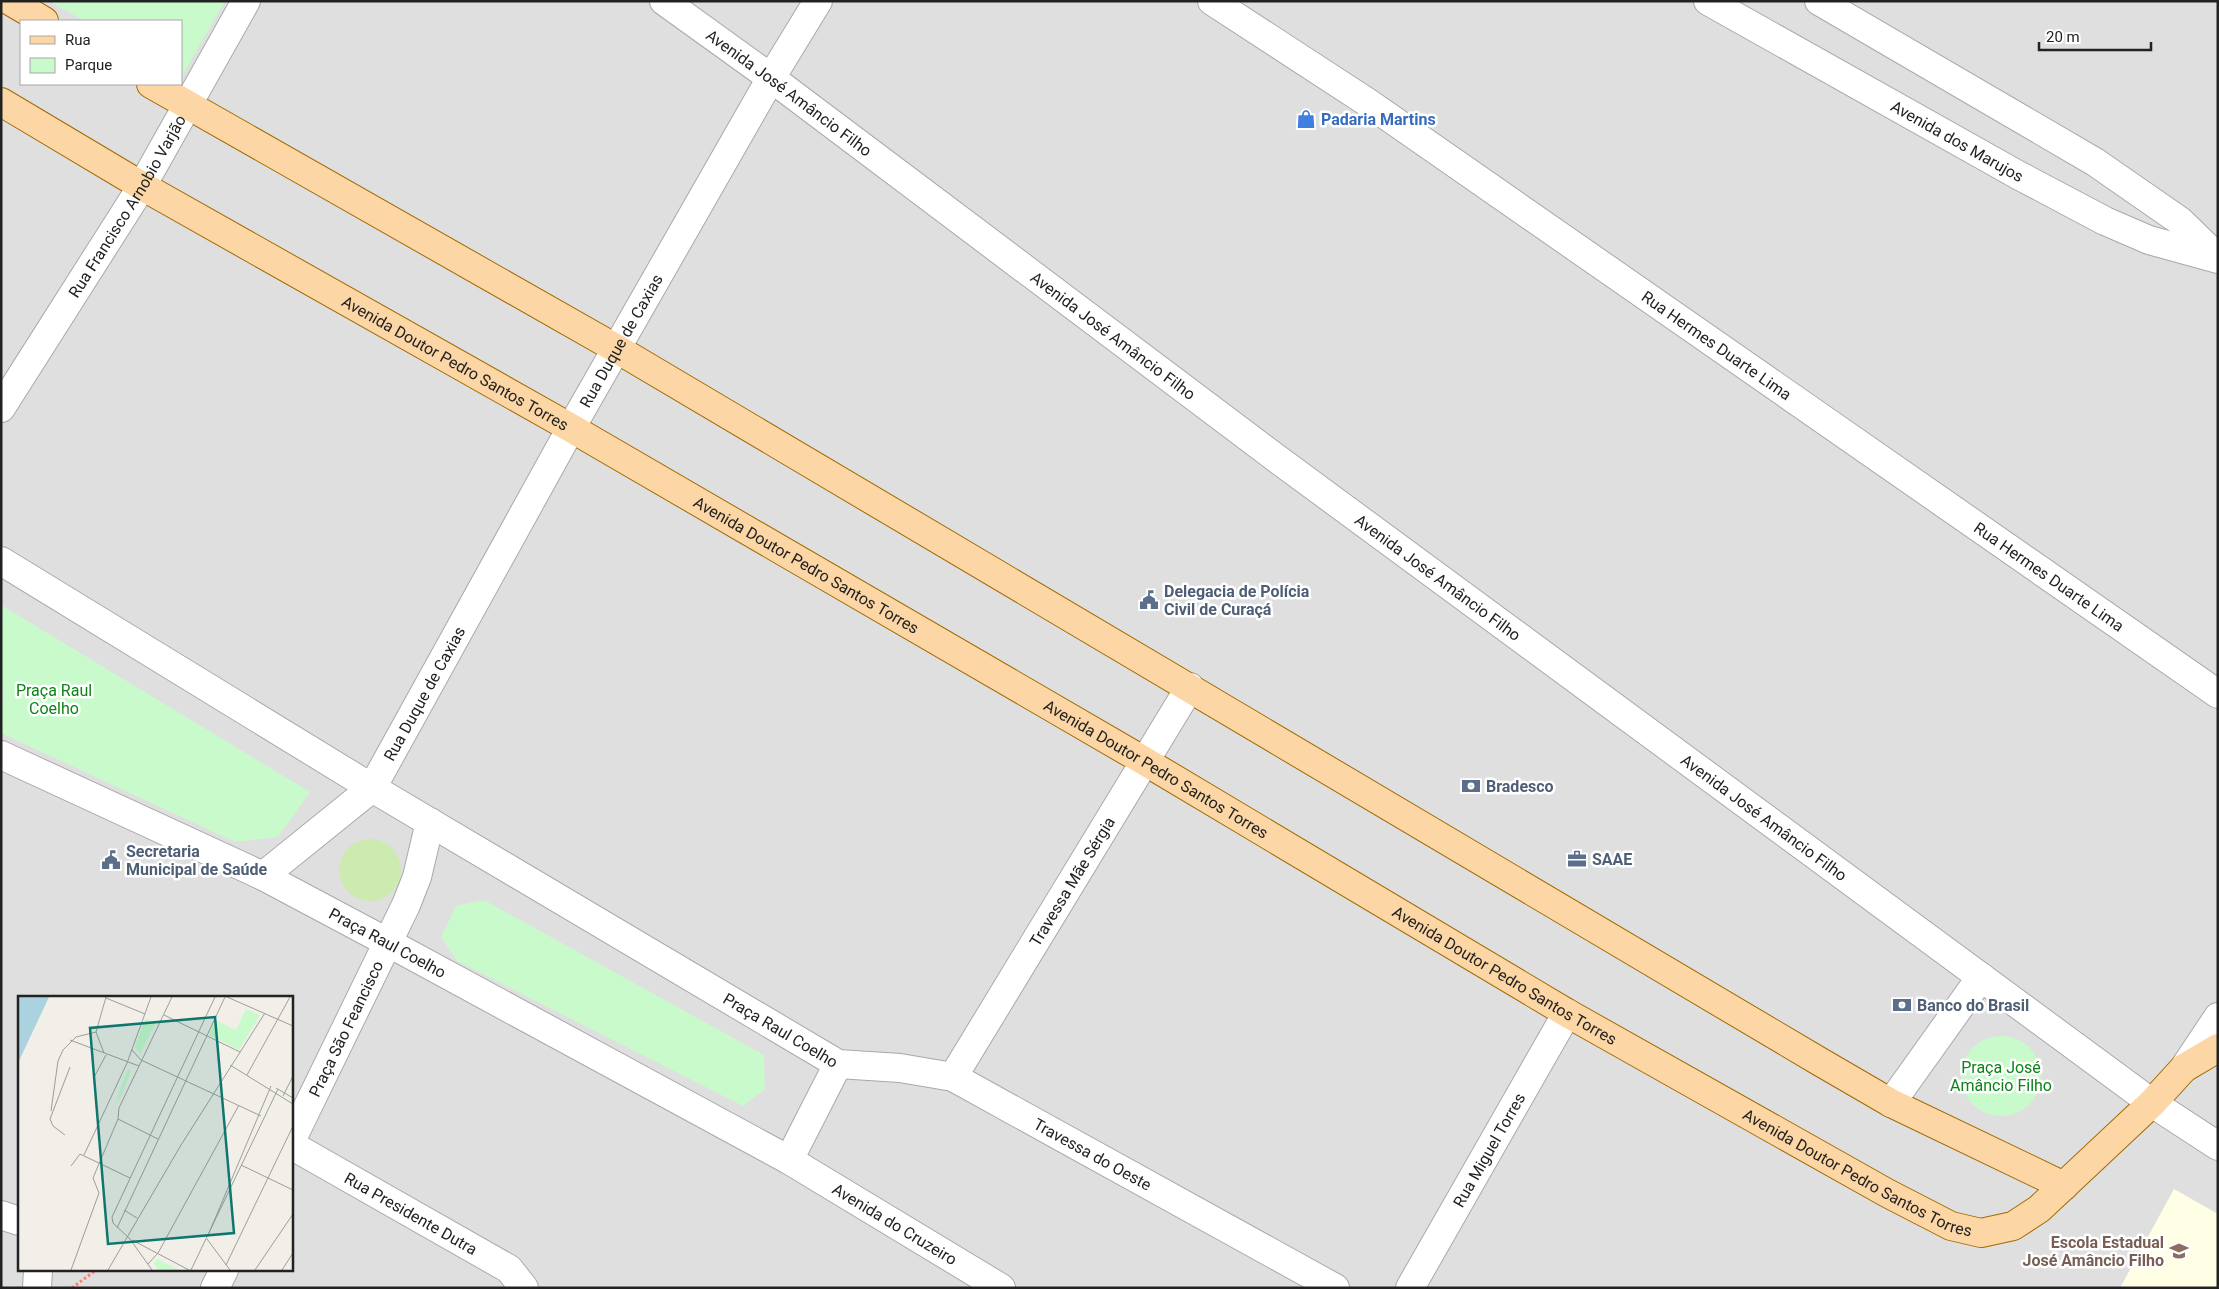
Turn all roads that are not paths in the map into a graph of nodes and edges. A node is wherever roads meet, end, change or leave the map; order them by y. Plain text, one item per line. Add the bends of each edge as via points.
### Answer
1 (10, 1) edge
2 (246, 1) edge
3 (664, 1) edge
4 (818, 1) edge
5 (1212, 1) edge
6 (1708, 1) edge
7 (1819, 1) edge
8 (42, 20) edge
9 (771, 78) junction
10 (153, 85) edge
11 (1, 102) edge
12 (188, 105) junction
13 (142, 186) junction
14 (2218, 259) edge
15 (617, 348) junction
16 (1, 408) edge
17 (571, 428) junction
18 (1, 561) edge
19 (1190, 687) junction
20 (2218, 694) edge
21 (1, 755) edge
22 (1146, 762) junction
23 (372, 788) junction
24 (430, 822) junction
25 (263, 876) junction
26 (387, 942) junction
27 (1981, 977) junction
28 (1567, 1014) junction
29 (2218, 1017) edge
30 (2218, 1048) edge
31 (838, 1064) junction
32 (2184, 1068) junction
33 (953, 1077) junction
34 (1891, 1103) junction
35 (2152, 1103) junction
36 (292, 1139) edge
37 (292, 1146) edge
38 (2218, 1146) edge
39 (789, 1160) junction
40 (2064, 1186) junction
41 (1, 1215) edge
42 (18, 1221) edge
43 (38, 1272) edge
44 (223, 1272) edge
45 (37, 1288) edge
46 (215, 1288) edge
47 (524, 1288) edge
48 (1001, 1288) edge
49 (1335, 1288) edge
50 (1410, 1288) edge

1 - 8 main road
2 - 12 street, Rua Francisco Arnobio Varjão
3 - 9 street, Avenida José Amâncio Filho
4 - 9 street, Rua Duque de Caxias
5 - 20 street, Rua Hermes Duarte Lima via 1367,102
6 - 14 street, Avenida dos Marujos via 2009,171 2105,221 2149,240
7 - 14 street, Avenida dos Marujos via 2095,162 2180,221
9 - 15 street, Rua Duque de Caxias
9 - 27 street, Avenida José Amâncio Filho via 1288,466
10 - 12 main road
11 - 13 main road, Avenida Doutor Pedro Santos Torres
12 - 13 street, Rua Francisco Arnobio Varjão
12 - 15 main road
13 - 16 street, Rua Francisco Arnobio Varjão
13 - 17 main road, Avenida Doutor Pedro Santos Torres
15 - 17 street, Rua Duque de Caxias
15 - 19 main road
17 - 22 main road, Avenida Doutor Pedro Santos Torres
17 - 23 street, Rua Duque de Caxias
18 - 23 street, Praça Raul Coelho
19 - 22 street, Travessa Mãe Sérgia
19 - 34 main road
21 - 25 street, Praça Raul Coelho
22 - 28 main road, Avenida Doutor Pedro Santos Torres
22 - 33 street, Travessa Mãe Sérgia
23 - 24 street, Praça Raul Coelho
23 - 25 street
24 - 26 street, Praça São Feancisco via 417,877
24 - 31 street, Praça Raul Coelho
25 - 26 street, Praça Raul Coelho
26 - 36 street, Praça São Feancisco
26 - 39 street, Praça Raul Coelho
27 - 34 street
27 - 35 street, Avenida José Amâncio Filho
28 - 40 main road, Avenida Doutor Pedro Santos Torres via 1951,1226 1981,1233 2013,1226 2039,1209
28 - 50 street, Rua Miguel Torres
29 - 32 street
30 - 32 main road
31 - 33 street, Travessa do Oeste via 900,1068
31 - 39 street, Praça Raul Coelho
32 - 35 main road
33 - 49 street, Travessa do Oeste
34 - 40 main road
35 - 38 street, Avenida José Amâncio Filho
35 - 40 main road
37 - 47 street, Rua Presidente Dutra via 509,1269
39 - 48 street, Avenida do Cruzeiro
41 - 42 street
43 - 45 street
44 - 46 street

